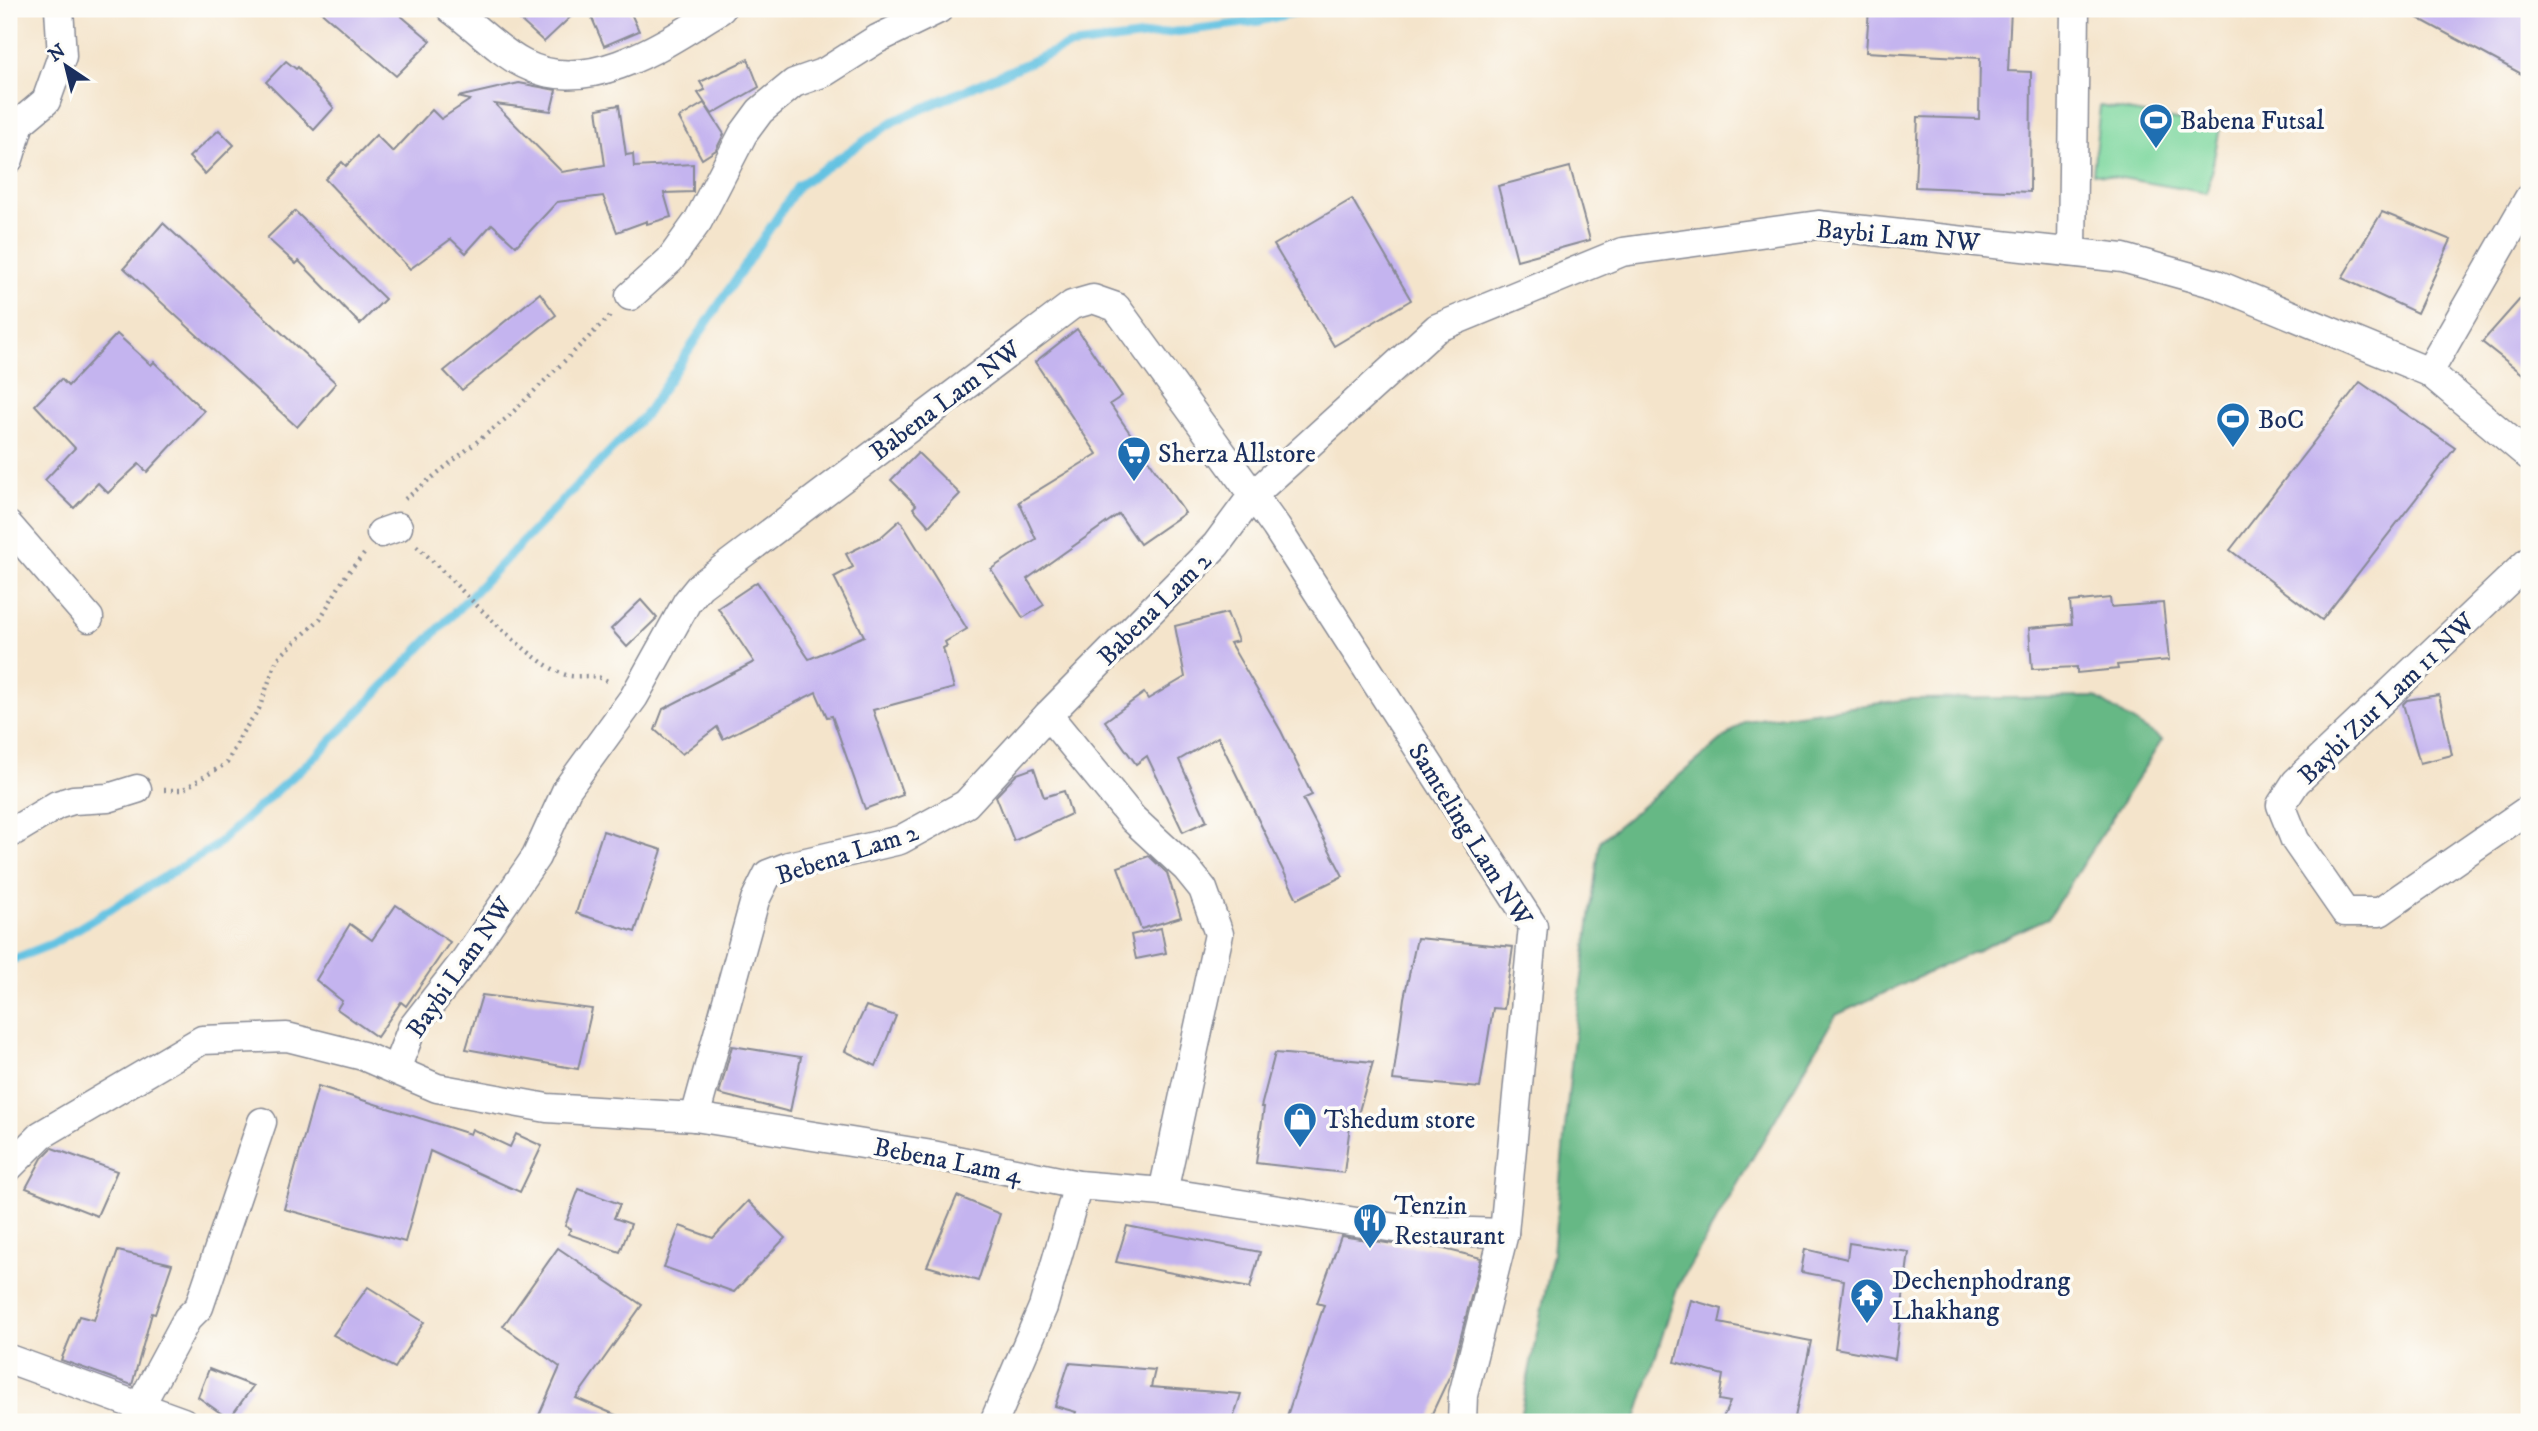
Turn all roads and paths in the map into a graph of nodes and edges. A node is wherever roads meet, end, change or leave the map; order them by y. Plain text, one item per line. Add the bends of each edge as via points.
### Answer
1 (60, 9) edge
2 (451, 9) edge
3 (721, 9) edge
4 (939, 9) edge
5 (2076, 9) edge
6 (14, 128) edge
7 (9, 159) edge
8 (2529, 198) edge
9 (2072, 251) junction
10 (630, 296) joint
11 (2429, 372) junction
12 (2529, 456) edge
13 (1253, 495) junction
14 (9, 526) edge
15 (389, 530) junction
16 (2529, 561) edge
17 (89, 618) dead end
18 (627, 706) junction
19 (1048, 715) junction
20 (137, 789) joint
21 (2529, 809) edge
22 (9, 834) edge
23 (396, 1069) junction
24 (695, 1117) junction
25 (262, 1122) dead end
26 (9, 1167) edge
27 (1078, 1185) junction
28 (1163, 1192) junction
29 (1504, 1233) junction
30 (9, 1359) edge
31 (140, 1406) junction
32 (183, 1422) edge
33 (994, 1422) edge
34 (1462, 1422) edge

1 - 6 street via 62,56 46,101
2 - 3 street via 524,64 569,75 629,63
4 - 10 street via 877,39 825,72 794,83 760,111 743,134 698,221 670,260
5 - 9 street
6 - 7 street
8 - 11 street
9 - 11 street, Baybi Lam NW via 2123,258 2216,284
9 - 13 street, Baybi Lam NW via 1818,225 1622,252 1437,328
10 - 15 path via 508,417 400,503
11 - 12 street, Baybi Lam NW
13 - 18 street, Babena Lam NW via 1115,307 1093,299 1072,305 712,575 687,602
13 - 19 street, Babena Lam 2 via 1216,545
13 - 29 street, Samteling Lam NW via 1533,926
14 - 17 street
15 - 18 path via 510,635 564,675 597,675
15 - 20 path via 346,575 327,610 276,659 259,709 227,763 182,790
16 - 21 street, Baybi Zur Lam 11 NW via 2296,782 2281,805 2295,840 2345,912 2380,912
18 - 23 street, Baybi Lam NW via 567,789 536,857 412,1028
19 - 24 street, Bebena Lam 2 via 966,804 937,823 900,840 768,874 755,901
19 - 28 street via 1124,809 1203,889 1219,934
20 - 22 street via 57,805
23 - 24 street, Bebena Lam 4 via 438,1088 547,1108
23 - 26 street, Baybi Lam NW via 287,1037 202,1041 41,1135
24 - 27 street, Bebena Lam 4 via 932,1155
25 - 31 street via 199,1307 187,1318
27 - 28 street, Bebena Lam 4
27 - 33 street via 1043,1307
28 - 29 street, Bebena Lam 4 via 1408,1230
29 - 34 street, Samteling Lam NW via 1463,1395
30 - 31 street
31 - 32 street

